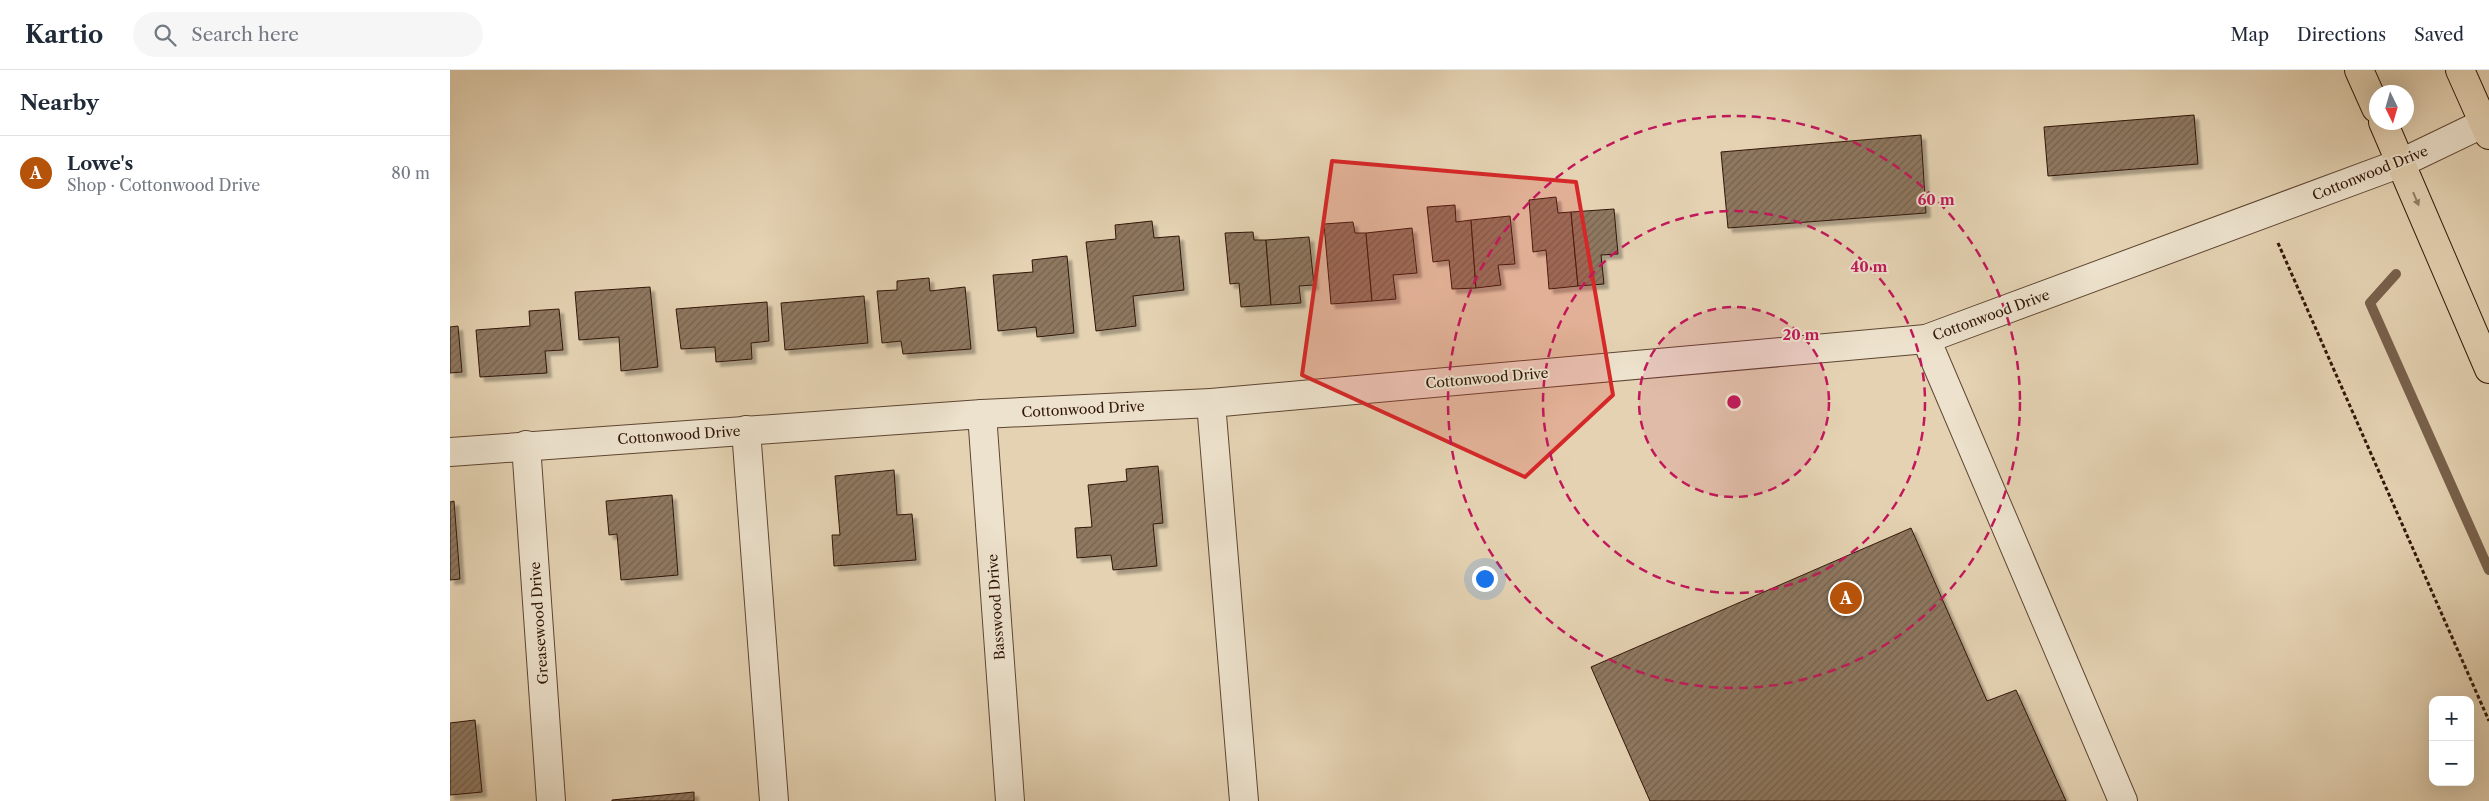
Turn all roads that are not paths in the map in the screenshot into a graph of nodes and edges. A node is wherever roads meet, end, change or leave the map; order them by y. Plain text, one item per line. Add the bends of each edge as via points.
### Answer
1 (2359, 70) edge
2 (2460, 70) edge
3 (2369, 92) edge
4 (2486, 129) edge
5 (2387, 130) edge
6 (2401, 163) junction
7 (1926, 339) junction
8 (2489, 369) edge
9 (1211, 403) junction
10 (982, 414) junction
11 (746, 430) junction
12 (526, 445) junction
13 (450, 452) edge
14 (551, 801) edge
15 (774, 801) edge
16 (1010, 801) edge
17 (1244, 801) edge
18 (2123, 801) edge

1 - 3 main road
2 - 4 main road
4 - 6 street, Cottonwood Drive
5 - 6 main road
6 - 7 street, Cottonwood Drive
6 -> 8 main road
7 - 9 street, Cottonwood Drive
7 - 18 street
9 - 10 street, Cottonwood Drive
9 - 17 street
10 - 11 street, Cottonwood Drive
10 - 16 street, Basswood Drive
11 - 12 street, Cottonwood Drive
11 - 15 street
12 - 13 street, Cottonwood Drive
12 - 14 street, Greasewood Drive

